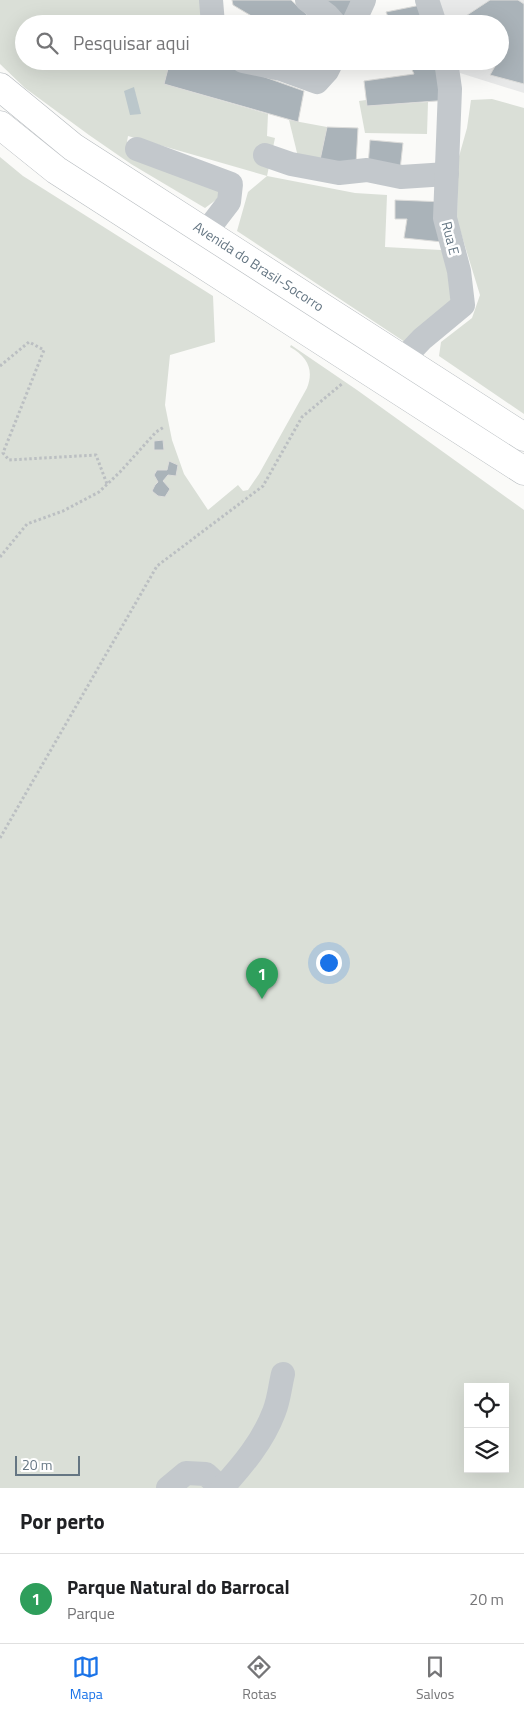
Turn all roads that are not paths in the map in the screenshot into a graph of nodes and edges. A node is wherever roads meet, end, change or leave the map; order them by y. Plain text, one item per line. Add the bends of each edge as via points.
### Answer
1 (211, 0) edge
2 (307, 0) edge
3 (364, 0) edge
4 (427, 0) edge
5 (212, 15) edge
6 (327, 15) edge
7 (357, 15) edge
8 (432, 15) edge
9 (284, 70) edge
10 (328, 70) edge
11 (447, 70) edge
12 (0, 88) edge
13 (0, 125) edge
14 (137, 149) dead end
15 (265, 155) dead end
16 (447, 174) junction
17 (206, 232) junction
18 (403, 359) junction
19 (524, 437) edge
20 (524, 471) edge
21 (283, 1374) dead end
22 (168, 1488) edge
23 (221, 1488) edge

1 - 5 street
2 - 6 street
3 - 7 street
4 - 8 street
9 - 10 street via 317,82
11 - 16 street, Rua E via 450,89
12 - 17 main road, Avenida do Brasil-Socorro via 74,147
13 - 20 main road, Avenida do Brasil-Socorro via 56,170
14 - 17 street via 231,184 229,202
15 - 16 street via 291,164 339,173 367,170 401,177
16 - 18 street, Rua E via 445,218 459,271 463,305
17 - 18 main road, Avenida do Brasil-Socorro
18 - 19 main road, Avenida do Brasil-Socorro
21 - 23 street via 275,1410 262,1438 240,1469
22 - 23 street via 186,1473 206,1474

